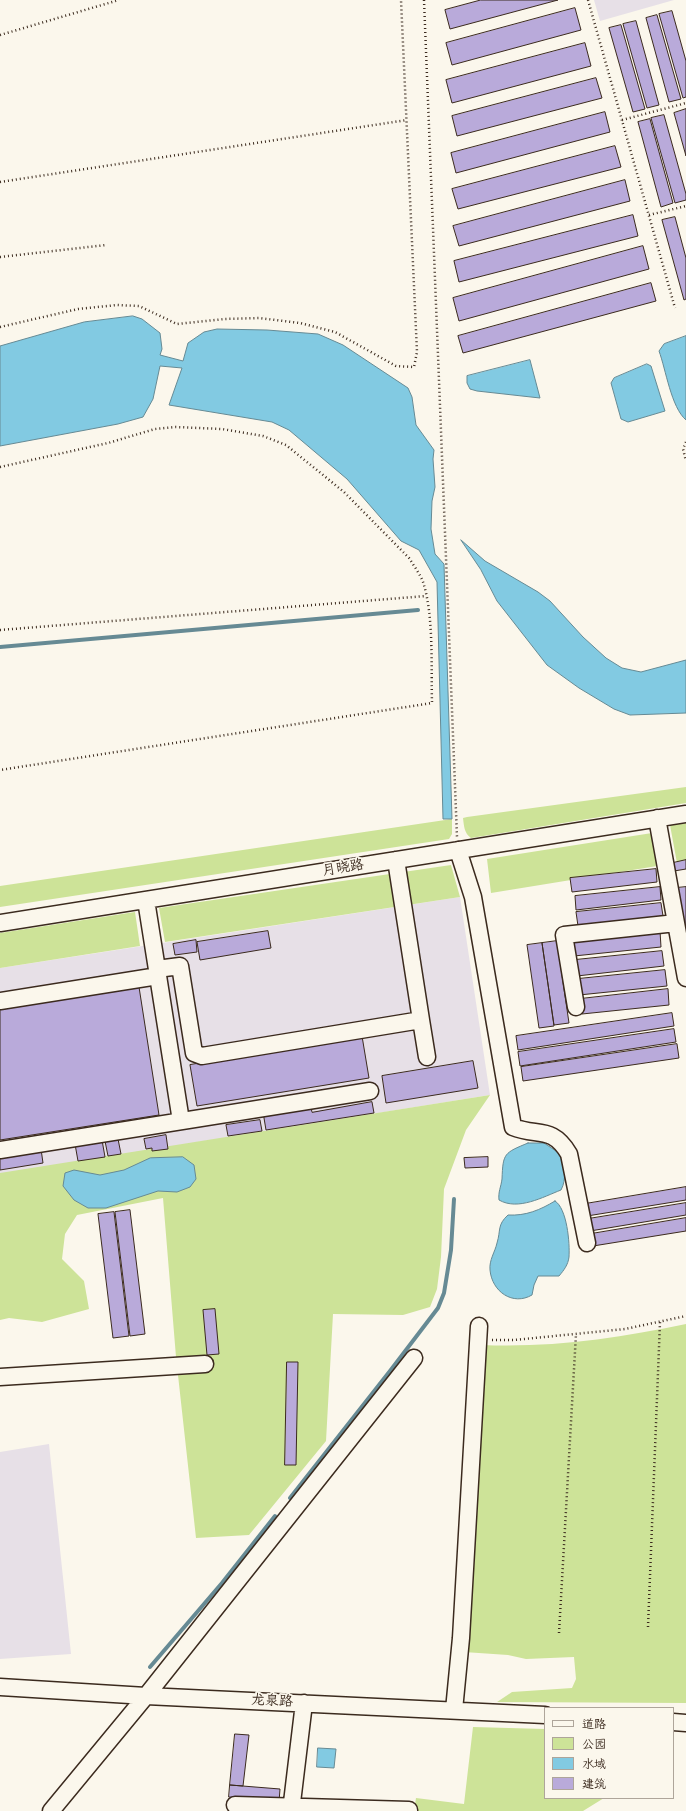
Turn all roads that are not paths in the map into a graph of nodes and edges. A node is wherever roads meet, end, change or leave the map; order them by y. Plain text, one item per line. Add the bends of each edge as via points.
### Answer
1 (686, 814) edge
2 (657, 818) junction
3 (458, 850) junction
4 (396, 860) junction
5 (146, 900) junction
6 (0, 923) edge
7 (676, 923) junction
8 (157, 972) junction
9 (686, 978) edge
10 (0, 1001) edge
11 (576, 1007) dead end
12 (421, 1020) junction
13 (427, 1057) dead end
14 (370, 1091) dead end
15 (182, 1121) junction
16 (0, 1150) edge
17 (587, 1243) dead end
18 (479, 1332) road end
19 (414, 1358) dead end
20 (205, 1364) dead end
21 (0, 1377) edge
22 (0, 1686) edge
23 (146, 1696) junction
24 (304, 1703) junction
25 (454, 1710) junction
26 (544, 1715) edge
27 (674, 1722) edge
28 (686, 1722) edge
29 (235, 1805) dead end
30 (291, 1809) edge
31 (409, 1810) edge
32 (51, 1811) edge

1 - 2 street, 月晓路
2 - 3 street, 月晓路
2 - 7 street
3 - 4 street, 月晓路
3 - 17 street via 473,897 513,1127 544,1132 565,1147 569,1154
4 - 5 street, 月晓路
4 - 12 street
5 - 6 street, 月晓路
5 - 8 street
7 - 9 street
7 - 11 street via 564,935
8 - 10 street
8 - 12 street via 180,966 194,1053 202,1056
8 - 15 street
12 - 13 street
14 - 15 street
15 - 16 street
18 - 25 street via 461,1638
19 - 23 street
20 - 21 street
22 - 23 street, 龙泉路
23 - 24 street, 龙泉路
23 - 32 street
24 - 25 street, 龙泉路
24 - 30 street
25 - 26 street, 龙泉路
27 - 28 street
29 - 30 street
30 - 31 street

